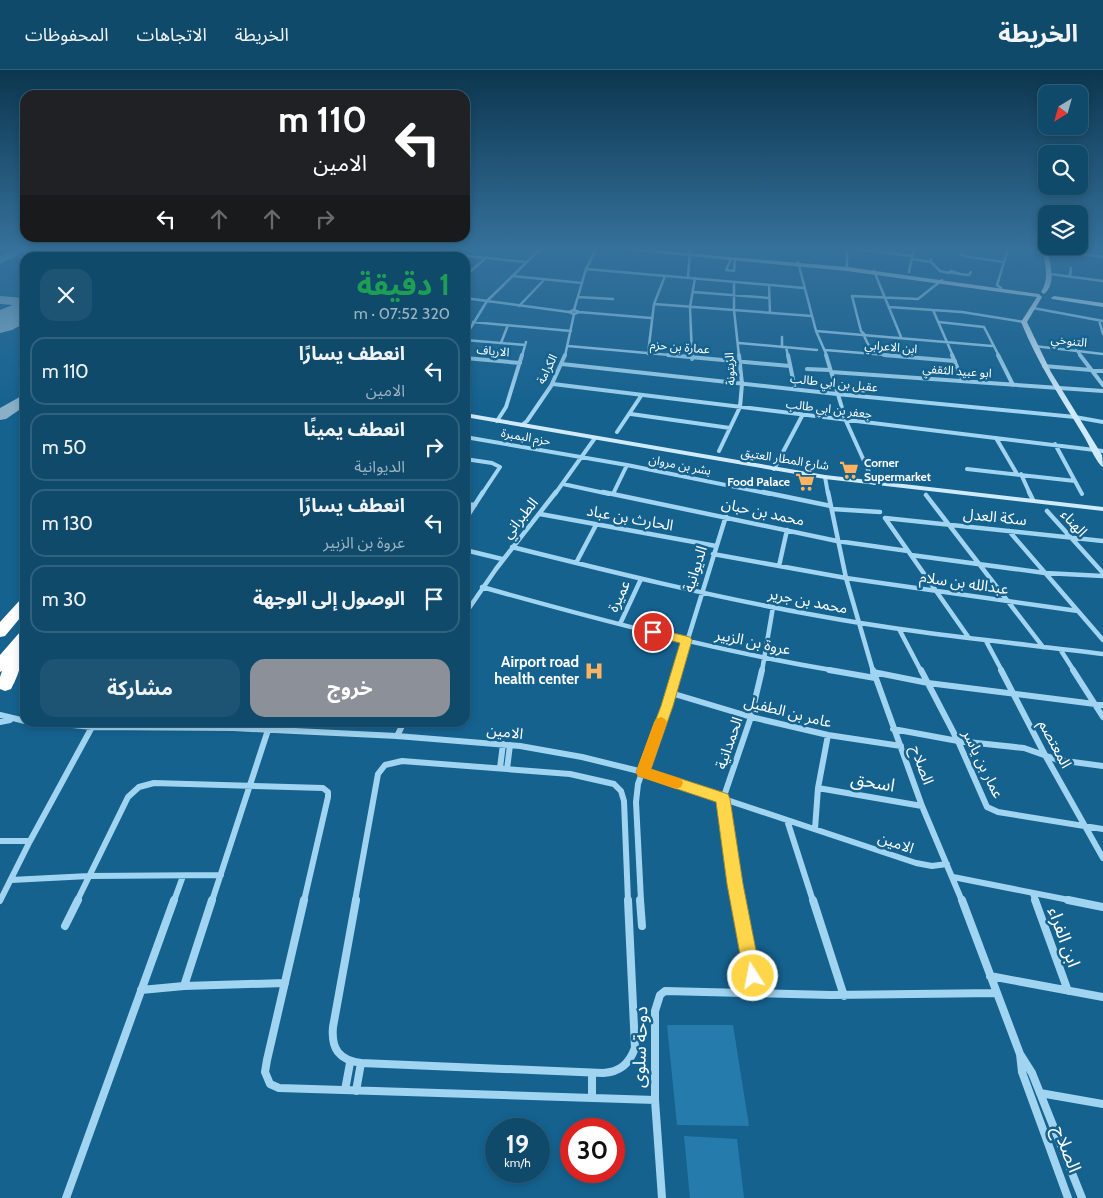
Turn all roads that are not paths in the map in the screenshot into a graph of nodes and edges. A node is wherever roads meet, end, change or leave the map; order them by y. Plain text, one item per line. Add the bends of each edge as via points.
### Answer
1 (487, 301) edge
2 (491, 302) edge
3 (523, 302) edge
4 (577, 302) edge
5 (691, 302) edge
6 (734, 302) edge
7 (769, 302) edge
8 (808, 302) edge
9 (852, 302) edge
10 (887, 302) edge
11 (1039, 302) edge
12 (1088, 302) edge
13 (654, 304) joint
14 (1103, 304) edge
15 (519, 306) junction
16 (690, 307) junction
17 (889, 307) junction
18 (1033, 308) junction
19 (734, 310) junction
20 (933, 310) junction
21 (574, 312) junction
22 (770, 313) junction
23 (812, 316) junction
24 (651, 318) junction
25 (1101, 321) edge
26 (473, 322) junction
27 (939, 322) junction
28 (1024, 322) junction
29 (508, 325) junction
30 (470, 327) edge
31 (530, 327) junction
32 (816, 330) junction
33 (570, 331) junction
34 (528, 334) dead end
35 (864, 334) junction
36 (1103, 334) edge
37 (470, 337) edge
38 (782, 337) dead end
39 (902, 337) junction
40 (946, 341) junction
41 (501, 342) junction
42 (739, 343) junction
43 (568, 346) junction
44 (992, 346) junction
45 (1034, 346) junction
46 (784, 347) junction
47 (1076, 349) junction
48 (817, 350) dead end
49 (825, 350) junction
50 (648, 354) junction
51 (873, 354) junction
52 (1103, 354) edge
53 (470, 358) edge
54 (692, 359) junction
55 (955, 361) junction
56 (520, 363) junction
57 (741, 363) junction
58 (562, 364) junction
59 (790, 366) junction
60 (1044, 366) junction
61 (807, 369) dead end
62 (1092, 370) junction
63 (831, 371) junction
64 (1103, 371) edge
65 (962, 381) junction
66 (553, 384) junction
67 (742, 384) junction
68 (1013, 385) junction
69 (1103, 385) edge
70 (1057, 388) junction
71 (795, 389) junction
72 (1103, 391) edge
73 (837, 394) junction
74 (641, 396) junction
75 (740, 408) junction
76 (631, 414) junction
77 (802, 416) junction
78 (470, 417) edge
79 (1075, 417) junction
80 (497, 421) junction
81 (846, 422) junction
82 (1103, 422) edge
83 (522, 425) junction
84 (730, 428) junction
85 (617, 432) dead end
86 (470, 438) edge
87 (595, 438) junction
88 (996, 438) junction
89 (1055, 444) junction
90 (720, 450) dead end
91 (1100, 450) edge
92 (583, 458) junction
93 (470, 459) edge
94 (628, 465) junction
95 (1103, 465) edge
96 (774, 469) junction
97 (967, 469) dead end
98 (1019, 474) junction
99 (824, 477) junction
100 (1075, 481) junction
101 (874, 483) junction
102 (563, 484) junction
103 (613, 494) junction
104 (1082, 494) dead end
105 (926, 495) dead end
106 (1033, 500) junction
107 (470, 504) edge
108 (475, 505) junction
109 (831, 508) junction
110 (1103, 509) edge
111 (1047, 511) dead end
112 (470, 512) edge
113 (880, 512) dead end
114 (540, 514) junction
115 (726, 516) junction
116 (596, 525) junction
117 (950, 525) junction
118 (787, 530) junction
119 (1009, 531) junction
120 (1071, 538) junction
121 (837, 541) junction
122 (1103, 541) edge
123 (716, 546) junction
124 (512, 548) junction
125 (470, 551) edge
126 (909, 553) junction
127 (713, 554) junction
128 (502, 558) junction
129 (576, 563) junction
130 (980, 565) junction
131 (779, 566) junction
132 (1045, 573) junction
133 (1103, 575) edge
134 (846, 578) junction
135 (641, 579) junction
136 (482, 587) junction
137 (701, 592) junction
138 (936, 592) junction
139 (1009, 602) junction
140 (470, 606) edge
141 (774, 607) junction
142 (20, 609) edge
143 (1078, 611) junction
144 (859, 623) junction
145 (620, 624) junction
146 (899, 629) junction
147 (0, 632) edge
148 (969, 638) junction
149 (686, 640) junction
150 (1103, 640) edge
151 (986, 641) junction
152 (1043, 647) junction
153 (20, 649) edge
154 (1060, 649) junction
155 (20, 650) edge
156 (1103, 654) edge
157 (765, 659) junction
158 (0, 666) edge
159 (874, 675) junction
160 (928, 683) junction
161 (2, 688) edge
162 (671, 693) junction
163 (1014, 693) junction
164 (1095, 704) junction
165 (1103, 705) edge
166 (0, 716) edge
167 (751, 716) junction
168 (1103, 717) edge
169 (11, 719) junction
170 (20, 720) edge
171 (0, 722) edge
172 (92, 727) joint
173 (402, 727) edge
174 (893, 729) junction
175 (268, 730) junction
176 (828, 735) junction
177 (397, 736) junction
178 (958, 741) junction
179 (503, 744) junction
180 (510, 745) junction
181 (901, 746) junction
182 (1046, 755) junction
183 (1103, 766) edge
184 (504, 768) junction
185 (643, 772) junction
186 (249, 785) junction
187 (818, 788) junction
188 (723, 799) junction
189 (922, 806) junction
190 (787, 820) junction
191 (1086, 826) junction
192 (815, 829) junction
193 (1103, 829) edge
194 (0, 841) edge
195 (30, 841) junction
196 (1103, 858) edge
197 (947, 864) junction
198 (221, 875) junction
199 (89, 876) junction
200 (183, 876) junction
201 (952, 877) junction
202 (11, 880) junction
203 (1033, 894) junction
204 (0, 901) edge
205 (1103, 907) edge
206 (65, 926) dead end
207 (642, 926) dead end
208 (990, 976) junction
209 (285, 982) junction
210 (184, 986) junction
211 (141, 990) junction
212 (1068, 991) junction
213 (996, 994) junction
214 (756, 995) junction
215 (844, 996) junction
216 (1103, 997) edge
217 (1020, 1054) junction
218 (350, 1063) junction
219 (361, 1064) junction
220 (592, 1073) junction
221 (345, 1090) junction
222 (356, 1091) junction
223 (1040, 1093) junction
224 (592, 1098) junction
225 (655, 1100) junction
226 (1103, 1104) edge
227 (66, 1198) edge
228 (662, 1198) edge
229 (1068, 1198) edge
230 (1082, 1198) edge

1 - 26 street
2 - 15 street
3 - 15 street
4 - 21 street, الكرامة
5 - 16 street
6 - 19 street, الزيتونة
7 - 22 street
8 - 23 street
9 - 35 street
10 - 17 street
11 - 18 street
12 - 14 street
13 - 16 street
13 - 24 street
15 - 21 street
16 - 19 street
16 - 54 street
17 - 20 street
17 - 39 street
18 - 25 street
18 - 28 street
19 - 22 street
19 - 42 street, الزيتونة
20 - 27 street
20 - 28 street
21 - 24 street
21 - 33 street, الكرامة
22 - 23 street
23 - 32 street
24 - 50 street
25 - 36 street
26 - 29 street
26 - 30 street
27 - 40 street
27 - 44 street via 984,327
28 - 45 street
29 - 31 street
29 - 41 street
31 - 33 street
31 - 34 street
32 - 35 street
32 - 49 street
33 - 43 street, الكرامة
35 - 39 street
35 - 51 street
37 - 41 street
38 - 46 street
39 - 40 street
40 - 44 street
40 - 55 street
41 - 56 street, الكرامة via 525,343
42 - 46 street
42 - 57 street, الزيتونة
43 - 50 street, عمارة بن حزم
43 - 58 street, الكرامة
44 - 68 street
45 - 47 street, التنوخي
45 - 60 street
46 - 48 street
46 - 59 street
47 - 52 street, التنوخي
47 - 62 street
49 - 51 street, ابن الاعرابي
49 - 63 street
50 - 54 street, عمارة بن حزم
51 - 55 street, ابن الاعرابي
53 - 56 street, الارياف
54 - 57 street, عمارة بن حزم
55 - 65 street
56 - 80 street, الكرامة via 506,407
57 - 59 street, عمارة بن حزم
57 - 67 street, الزيتونة
58 - 66 street, الكرامة
58 - 67 street, عقيل بن ابي طالب
59 - 71 street
60 - 62 street
60 - 70 street
61 - 63 street, ابو عبيد الثقفي
62 - 64 street
62 - 69 street
63 - 65 street, ابو عبيد الثقفي
63 - 73 street
65 - 68 street, ابو عبيد الثقفي
66 - 74 street, جعفر بن ابي طالب
66 - 83 street, الكرامة
67 - 71 street, عقيل بن ابي طالب
67 - 75 street, الزيتونة
68 - 70 street, ابو عبيد الثقفي
70 - 72 street, ابو عبيد الثقفي
70 - 79 street
71 - 73 street, عقيل بن ابي طالب
73 - 79 street, عقيل بن ابي طالب
73 - 81 street
74 - 75 street, جعفر بن ابي طالب
74 - 76 street
75 - 77 street, جعفر بن ابي طالب
75 - 84 street, الزيتونة
76 - 84 street
76 - 85 street
77 - 81 street, جعفر بن ابي طالب
77 - 96 street
78 - 80 street, شارع المطار العتيق
79 - 82 street, عقيل بن ابي طالب
79 - 91 street
80 - 83 street, شارع المطار العتيق
81 - 88 street, جعفر بن ابي طالب
81 - 101 street
83 - 87 street, شارع المطار العتيق
84 - 90 street, الزيتونة
86 - 92 street, حزم البمبرة
87 - 92 street, الطبراني
87 - 96 street, شارع المطار العتيق
88 - 89 street, جعفر بن ابي طالب
88 - 98 street
89 - 91 street, جعفر بن ابي طالب
89 - 100 street
91 - 95 street
92 - 94 street, بشر بن مروان
92 - 102 street, الطبراني
93 - 108 street via 500,467
94 - 103 street
94 - 109 street, بشر بن مروان
96 - 99 street, شارع المطار العتيق
97 - 98 street
98 - 100 street
98 - 106 street
99 - 101 street, شارع المطار العتيق
99 - 109 street, الصلاح
100 - 104 street
101 - 106 street, شارع المطار العتيق
102 - 103 street, محمد بن حبان
102 - 114 street, الطبراني
103 - 115 street, محمد بن حبان
105 - 117 street
106 - 110 street, شارع المطار العتيق
107 - 108 street
108 - 112 street
109 - 113 street
109 - 121 street, الصلاح
111 - 120 street, الهناء
114 - 116 street, الحارث بن عباد
114 - 124 street, الطبراني
115 - 118 street, محمد بن حبان
115 - 123 street, الديوانية
116 - 123 street, الحارث بن عباد
116 - 129 street
117 - 119 street, سكة العدل
117 - 126 street, سكة العدل via 885,518
117 - 130 street
118 - 121 street, محمد بن حبان
118 - 131 street
119 - 120 street, سكة العدل
119 - 132 street
120 - 122 street, سكة العدل
120 - 133 street, الهناء
121 - 126 street, محمد بن حبان
121 - 134 street, الصلاح
123 - 127 street, الديوانية
124 - 128 street, الطبراني
124 - 129 street, محمد بن جرير
125 - 128 street
126 - 130 street, محمد بن حبان
126 - 138 street
127 - 131 street
127 - 137 street, الديوانية
128 - 136 street, الطبراني
129 - 135 street, محمد بن جرير
130 - 132 street, محمد بن حبان
130 - 139 street
131 - 134 street
132 - 133 street, محمد بن حبان
132 - 143 street
134 - 138 street, عبدالله بن سلام
134 - 144 street, الصلاح
135 - 137 street, محمد بن جرير
135 - 145 street, عميرة
136 - 140 street, الطبراني
136 - 145 street, عروة بن الزبير
137 - 141 street, محمد بن جرير
137 - 149 street, الديوانية
138 - 139 street, عبدالله بن سلام
138 - 148 street
139 - 143 street, عبدالله بن سلام
139 - 152 street
141 - 144 street, محمد بن جرير
141 - 157 street, الحمدانية
142 - 147 highway
143 - 150 street
144 - 146 street, محمد بن جرير
144 - 159 street, الصلاح
145 - 149 street, عروة بن الزبير
146 - 148 street, محمد بن جرير
146 - 160 street, عمار بن ياسر
148 - 151 street, محمد بن جرير
149 - 157 street, عروة بن الزبير
149 - 162 street, الديوانية
151 - 152 street, محمد بن جرير
151 - 163 street, المعتصم
152 - 154 street, محمد بن جرير
153 - 158 highway
154 - 156 street, محمد بن جرير
154 - 164 street
155 - 161 highway
157 - 159 street, عروة بن الزبير
157 - 167 street, الحمدانية
159 - 160 street, عروة بن الزبير
159 - 174 street, الصلاح
160 - 163 street, عروة بن الزبير
160 - 178 street, عمار بن ياسر
162 - 167 street, عامر بن الطفيل
162 - 185 street, الديوانية
163 - 164 street, عروة بن الزبير
163 - 182 street, المعتصم
164 - 165 street, عروة بن الزبير
164 - 168 street
166 - 169 street
167 - 176 street, عامر بن الطفيل
167 - 188 street, الحمدانية
169 - 170 street
169 - 171 street
172 - 175 street, الامين
172 - 195 street
173 - 177 street
174 - 178 street
174 - 181 street, الصلاح
175 - 177 street, الامين
175 - 186 street
176 - 181 street, عامر بن الطفيل
176 - 187 street
177 - 179 street, الامين
178 - 182 street via 1024,748
178 - 191 street, عمار بن ياسر via 987,807 992,811
179 - 180 street, الامين
179 - 184 street
180 - 184 street
180 - 185 street, الامين
181 - 189 street, الصلاح
182 - 183 street
182 - 191 street, المعتصم
184 - 218 street via 396,761 385,765 378,774 332,1037 337,1054
184 - 220 street via 602,780 614,784 623,796 635,1048 627,1065 620,1071
185 - 188 street, الامين
185 - 207 street, الديوانية via 636,802
186 - 198 street
186 - 199 street via 154,783 136,788 129,794
186 - 209 street via 320,787 328,794
187 - 189 street, اسحق
187 - 192 street
188 - 190 street, الامين
188 - 214 street
189 - 197 street, الصلاح
190 - 192 street, الامين
190 - 215 street
191 - 193 street, عمار بن ياسر
191 - 196 street, المعتصم
192 - 197 street, الامين via 916,863
194 - 195 street
195 - 202 street
197 - 201 street, الصلاح
198 - 200 street
198 - 210 street
199 - 200 street
199 - 202 street
199 - 206 street
200 - 211 street
201 - 203 street
201 - 208 street, الصلاح
202 - 204 street
203 - 205 street
203 - 212 street, ابن الفراء
208 - 212 street, ابن الفراء
208 - 213 street, الصلاح
209 - 210 street
209 - 221 street via 265,1072 270,1084 279,1088
210 - 211 street
211 - 227 street
212 - 216 street, ابن الفراء
213 - 215 street, دوحة سلوى
213 - 217 street, الصلاح
214 - 215 street, دوحة سلوى
214 - 225 street, دوحة سلوى via 665,991 660,995 655,1011
217 - 223 street, الصلاح
217 - 229 street, الصلاح via 1022,1072
218 - 219 street
218 - 221 street
219 - 220 street
219 - 222 street
220 - 224 street
221 - 222 street
222 - 224 street
223 - 226 street
223 - 230 street, الصلاح
224 - 225 street
225 - 228 street, دوحة سلوى

